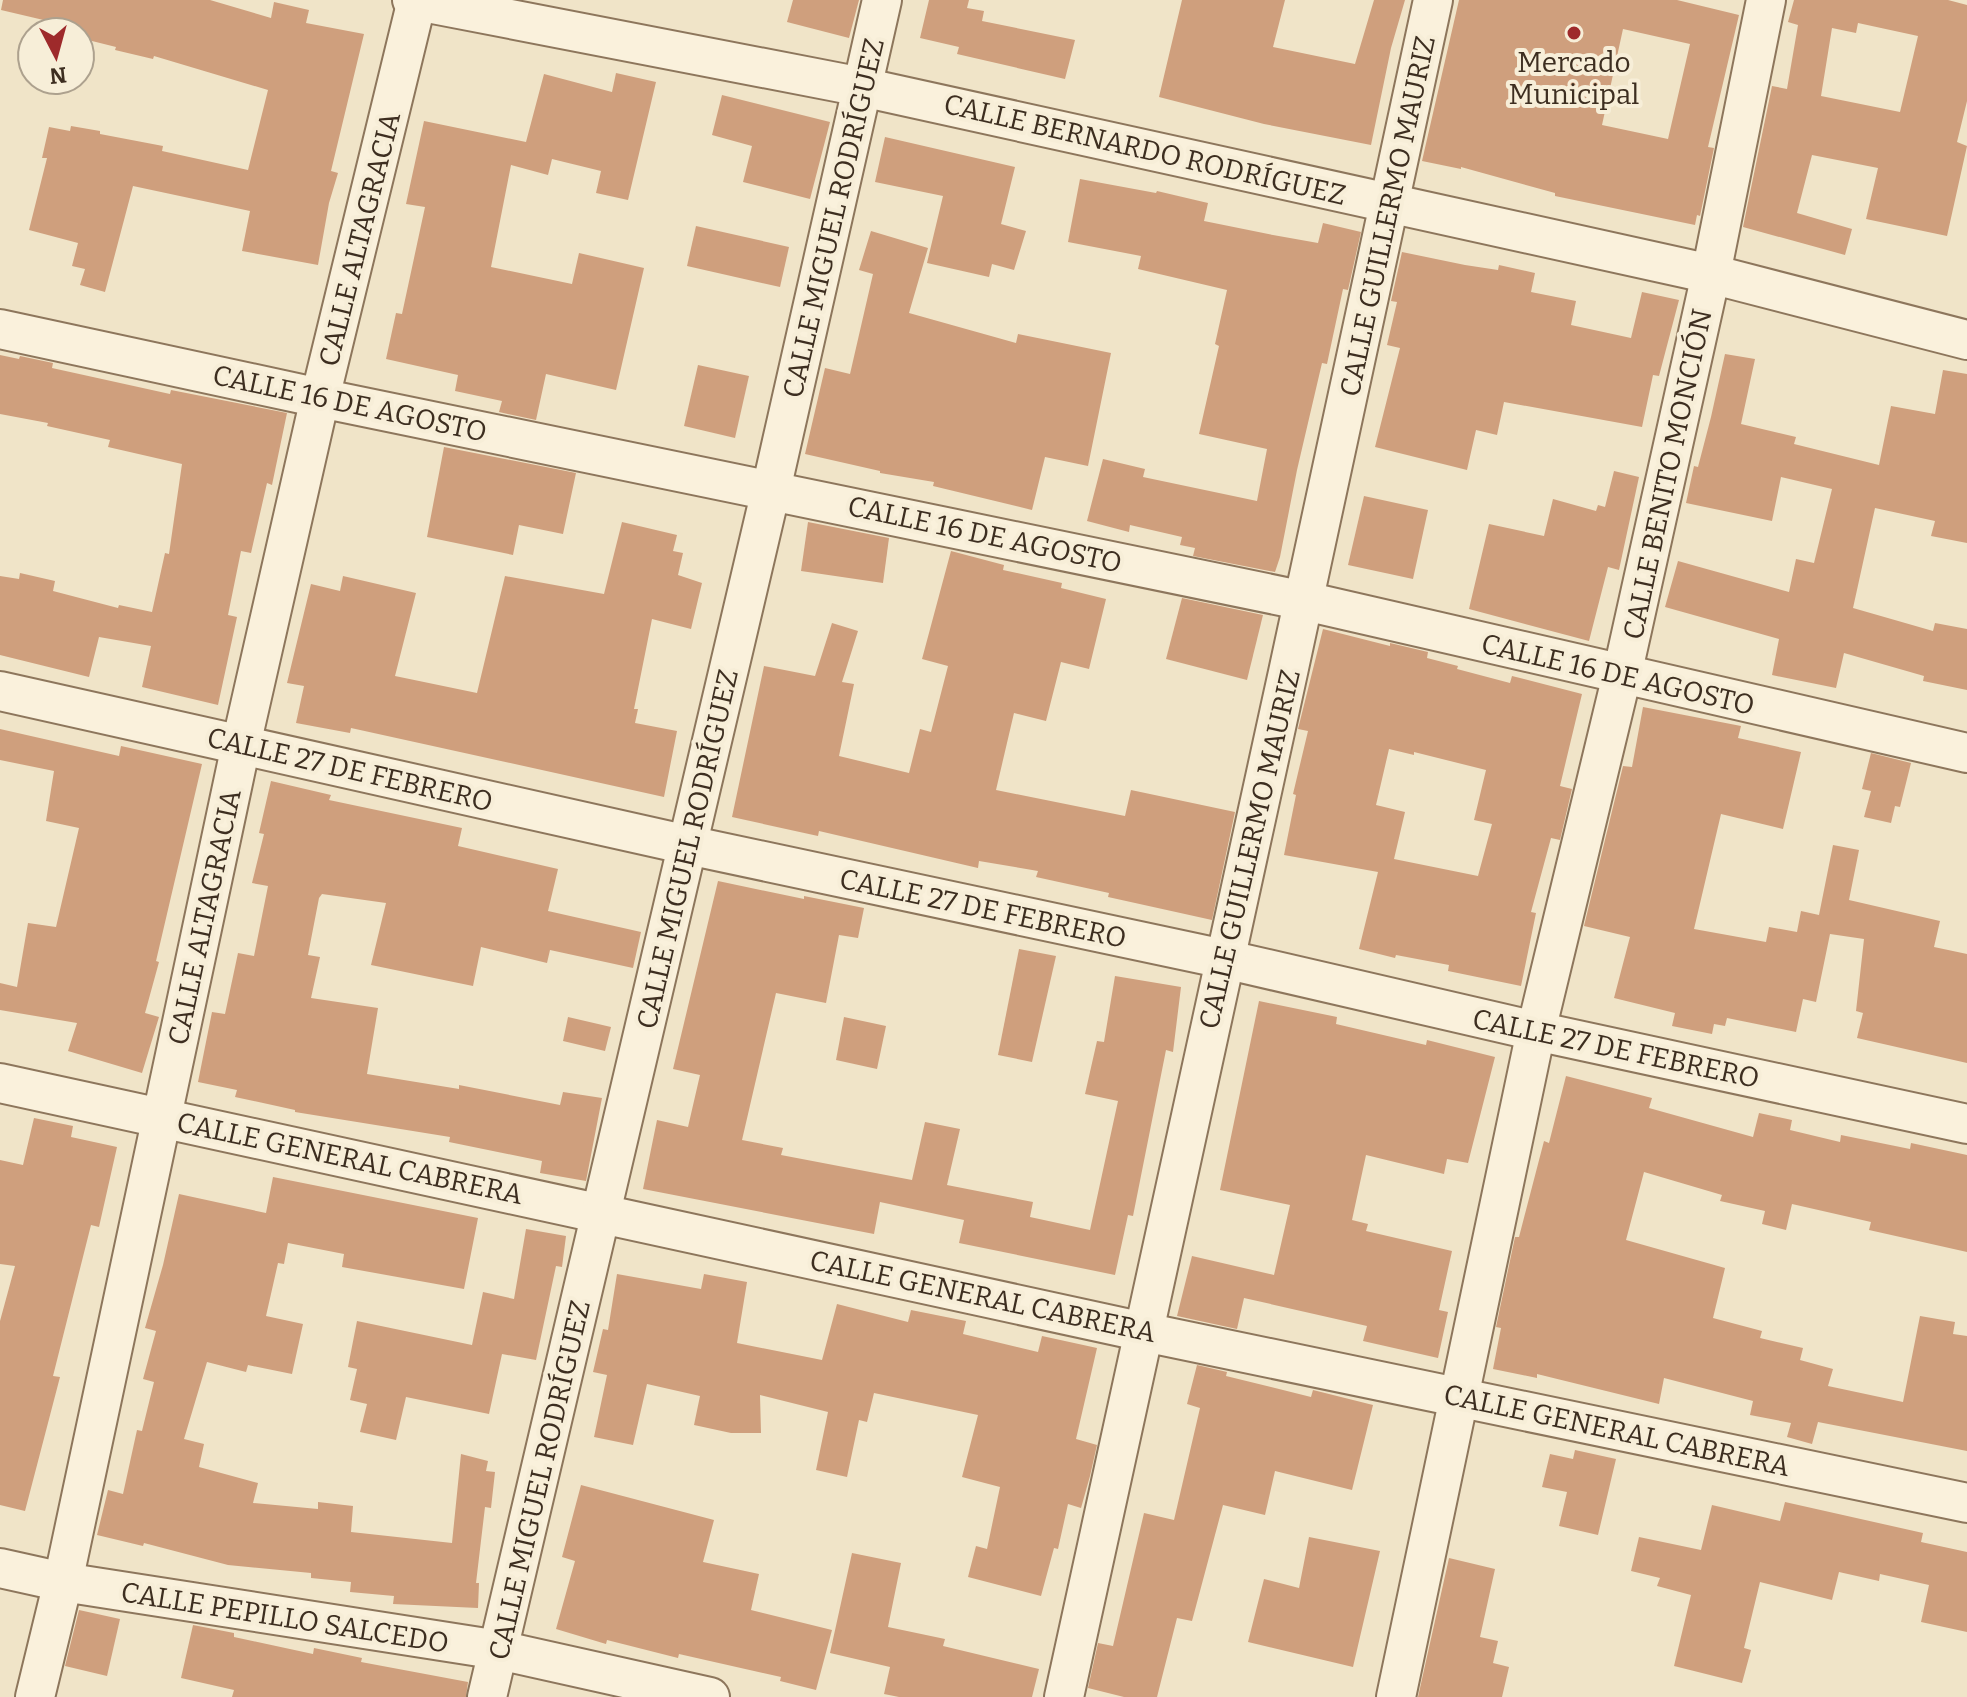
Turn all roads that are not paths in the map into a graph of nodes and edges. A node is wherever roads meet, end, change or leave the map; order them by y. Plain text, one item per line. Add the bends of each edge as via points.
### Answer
1 (415, 0) edge
2 (882, 0) edge
3 (1433, 0) edge
4 (1766, 0) edge
5 (862, 87) junction
6 (1389, 204) junction
7 (1711, 274) junction
8 (0, 329) edge
9 (1967, 340) edge
10 (320, 398) junction
11 (771, 490) junction
12 (1305, 601) junction
13 (1622, 675) junction
14 (0, 691) edge
15 (241, 745) junction
16 (1967, 753) edge
17 (688, 845) junction
18 (1224, 959) junction
19 (1536, 1031) junction
20 (0, 1083) edge
21 (162, 1118) junction
22 (1967, 1124) edge
23 (602, 1212) junction
24 (1144, 1332) junction
25 (1461, 1397) junction
26 (1967, 1503) edge
27 (0, 1568) edge
28 (63, 1582) junction
29 (499, 1650) junction
30 (35, 1697) edge
31 (487, 1697) edge
32 (710, 1697) edge
33 (1064, 1697) edge
34 (1396, 1697) edge

1 - 5 street, CALLE BERNARDO RODRÍGUEZ
1 - 10 street, CALLE ALTAGRACIA
2 - 5 street, CALLE MIGUEL RODRÍGUEZ
3 - 6 street, CALLE GUILLERMO MAURIZ
4 - 7 street, CALLE BENITO MONCIÓN
5 - 6 street, CALLE BERNARDO RODRÍGUEZ
5 - 11 street, CALLE MIGUEL RODRÍGUEZ
6 - 7 street, CALLE BERNARDO RODRÍGUEZ
6 - 12 street, CALLE GUILLERMO MAURIZ
7 - 9 street, CALLE BERNARDO RODRÍGUEZ
7 - 13 street, CALLE BENITO MONCIÓN
8 - 10 street, CALLE 16 DE AGOSTO
10 - 11 street, CALLE 16 DE AGOSTO
10 - 15 street, CALLE ALTAGRACIA
11 - 12 street, CALLE 16 DE AGOSTO
11 - 17 street, CALLE MIGUEL RODRÍGUEZ
12 - 13 street, CALLE 16 DE AGOSTO
12 - 18 street, CALLE GUILLERMO MAURIZ
13 - 16 street, CALLE 16 DE AGOSTO
13 - 19 street, CALLE BENITO MONCIÓN
14 - 15 street, CALLE 27 DE FEBRERO
15 - 17 street, CALLE 27 DE FEBRERO
15 - 21 street, CALLE ALTAGRACIA
17 - 18 street, CALLE 27 DE FEBRERO
17 - 23 street, CALLE MIGUEL RODRÍGUEZ
18 - 19 street, CALLE 27 DE FEBRERO
18 - 24 street, CALLE GUILLERMO MAURIZ
19 - 22 street, CALLE 27 DE FEBRERO
19 - 25 street, CALLE BENITO MONCIÓN
20 - 21 street, CALLE GENERAL CABRERA
21 - 23 street, CALLE GENERAL CABRERA
21 - 28 street, CALLE ALTAGRACIA
23 - 24 street, CALLE GENERAL CABRERA
23 - 29 street, CALLE MIGUEL RODRÍGUEZ
24 - 25 street, CALLE GENERAL CABRERA
24 - 33 street, CALLE GUILLERMO MAURIZ
25 - 26 street, CALLE GENERAL CABRERA
25 - 34 street, CALLE BENITO MONCIÓN
27 - 28 street, CALLE PEPILLO SALCEDO
28 - 29 street, CALLE PEPILLO SALCEDO
28 - 30 street, CALLE ALTAGRACIA
29 - 31 street, CALLE MIGUEL RODRÍGUEZ
29 - 32 street, CALLE PEPILLO SALCEDO

